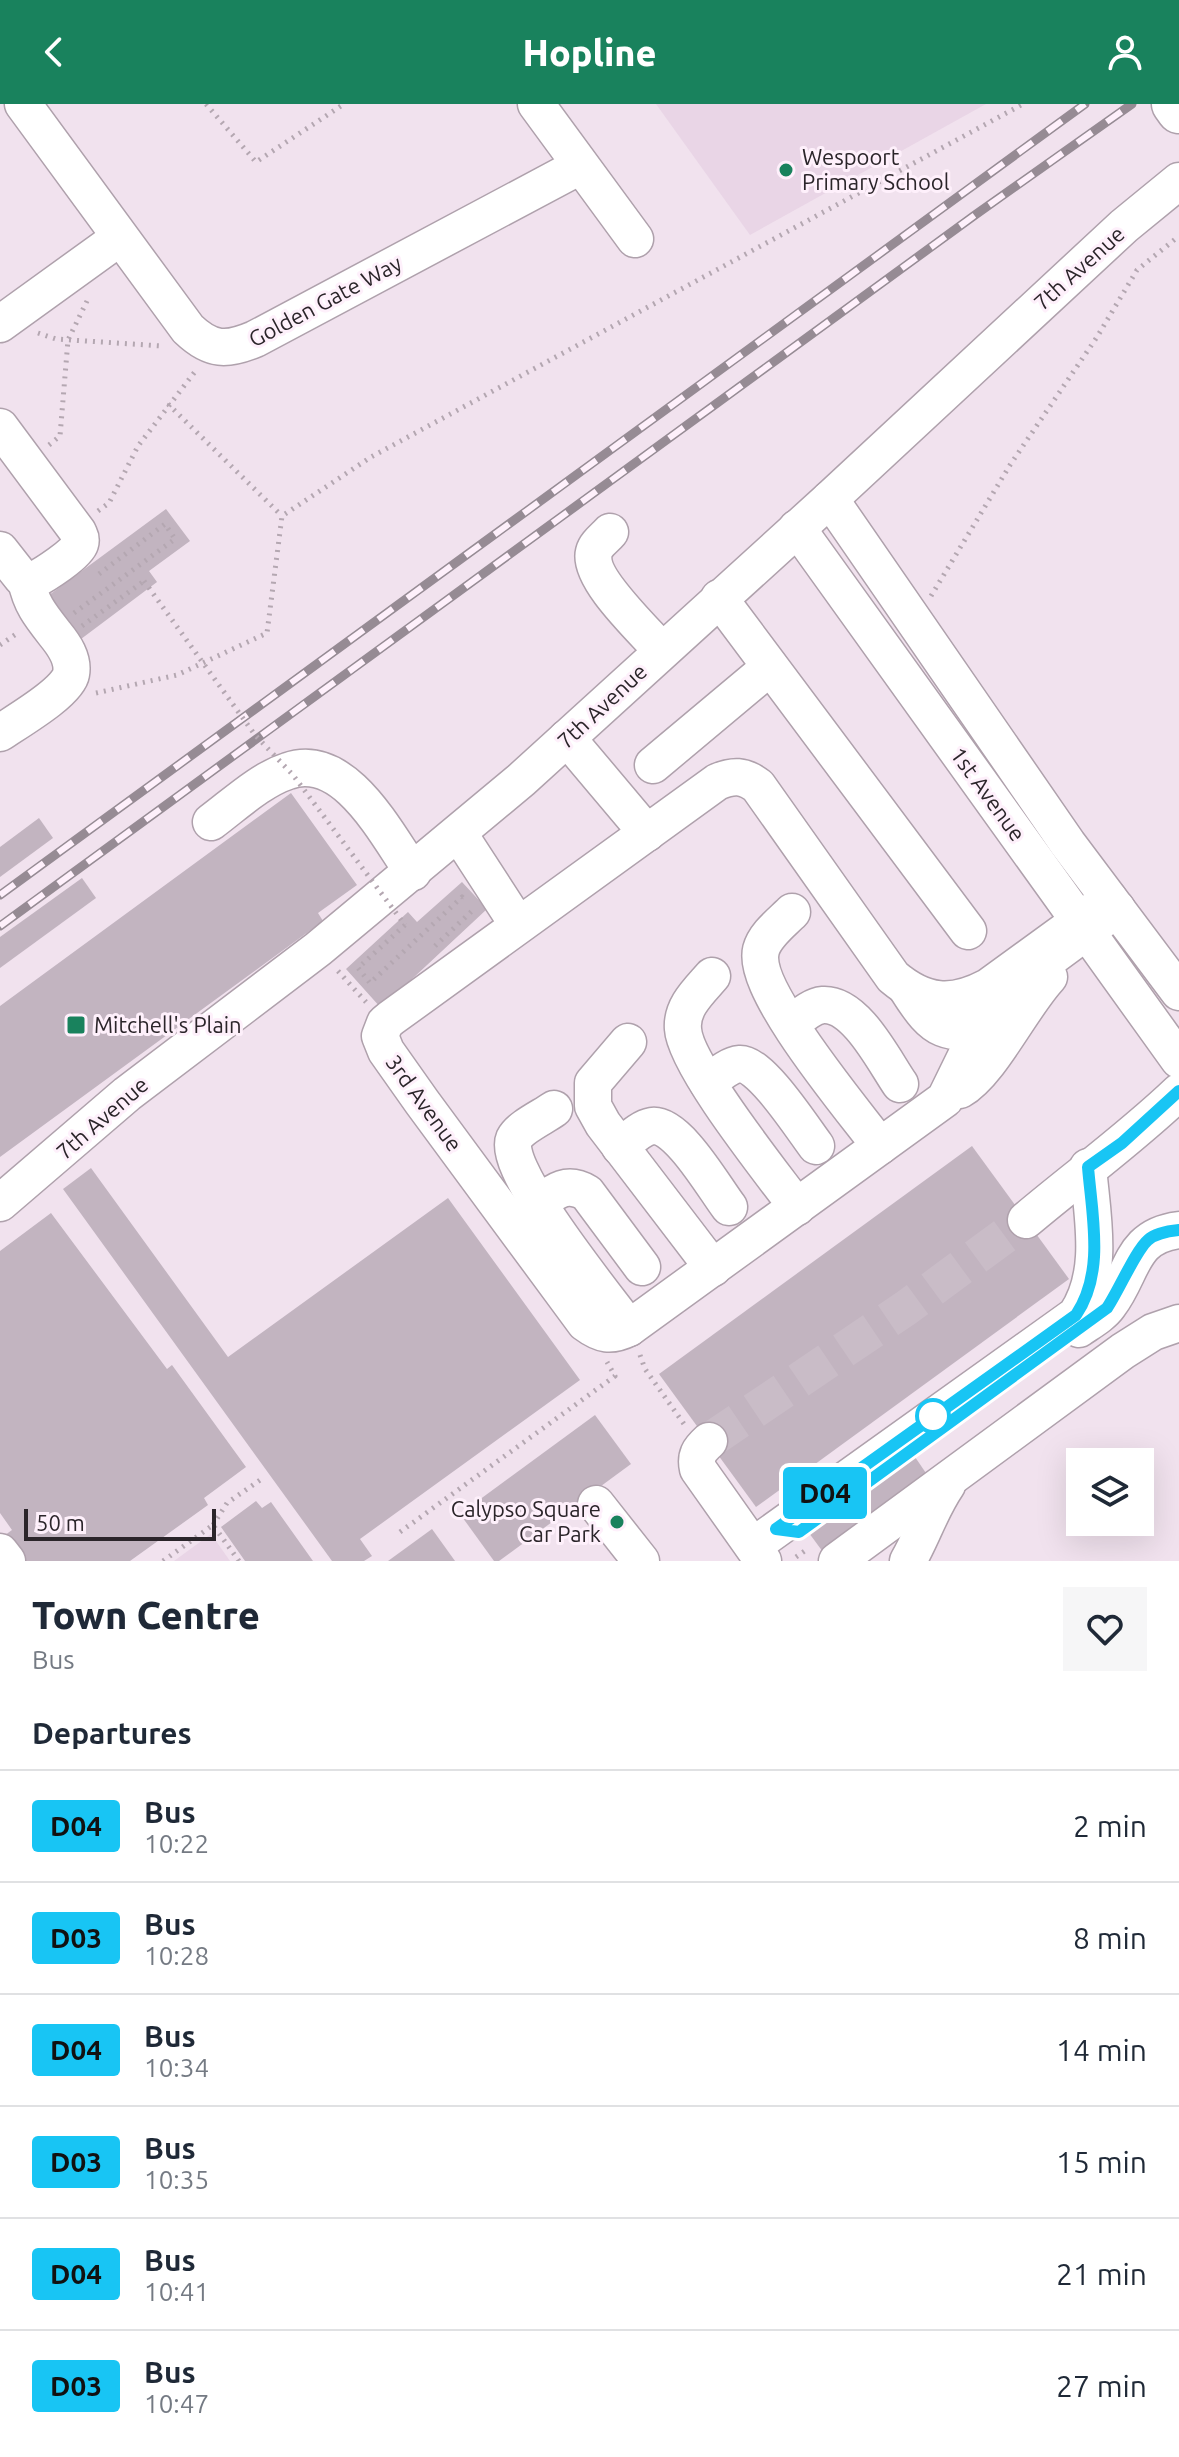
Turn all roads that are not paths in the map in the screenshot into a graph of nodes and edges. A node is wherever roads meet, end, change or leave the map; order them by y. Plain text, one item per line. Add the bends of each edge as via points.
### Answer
1 (23, 104) edge
2 (536, 104) edge
3 (1174, 104) edge
4 (1179, 111) edge
5 (580, 166) junction
6 (1179, 181) edge
7 (119, 238) junction
8 (635, 239) dead end
9 (10, 317) edge
10 (0, 427) edge
11 (830, 499) junction
12 (797, 528) junction
13 (610, 532) dead end
14 (0, 550) edge
15 (26, 580) junction
16 (719, 598) junction
17 (662, 651) junction
18 (770, 667) junction
19 (0, 733) edge
20 (567, 738) junction
21 (653, 765) dead end
22 (211, 822) dead end
23 (647, 833) junction
24 (459, 834) junction
25 (413, 872) junction
26 (1113, 904) junction
27 (792, 912) dead end
28 (518, 925) junction
29 (968, 931) dead end
30 (1081, 931) junction
31 (712, 976) dead end
32 (907, 989) junction
33 (1179, 992) edge
34 (791, 1024) junction
35 (993, 1030) junction
36 (628, 1042) dead end
37 (1179, 1060) edge
38 (708, 1083) junction
39 (900, 1084) dead end
40 (1179, 1092) edge
41 (554, 1109) dead end
42 (816, 1146) dead end
43 (880, 1146) junction
44 (620, 1147) junction
45 (1088, 1167) junction
46 (0, 1203) edge
47 (538, 1204) junction
48 (729, 1207) dead end
49 (797, 1207) junction
50 (1026, 1220) tunnel mouth
51 (1179, 1230) edge
52 (642, 1267) dead end
53 (713, 1268) junction
54 (1179, 1323) edge
55 (629, 1328) junction
56 (705, 1445) road end
57 (955, 1474) junction
58 (596, 1504) dead end
59 (764, 1545) edge
60 (0, 1552) edge
61 (7, 1561) edge
62 (641, 1561) edge
63 (837, 1561) edge
64 (908, 1561) edge

1 - 7 street
2 - 5 street
3 - 4 main road
5 - 7 street, Golden Gate Way via 235,348 208,342
5 - 8 street
6 - 11 street, 7th Avenue
7 - 9 street
10 - 15 street via 81,537 80,547 38,579
11 - 12 street, 7th Avenue
11 - 26 street, 1st Avenue
12 - 16 street, 7th Avenue
12 - 30 street, 1st Avenue
13 - 17 street via 598,544 594,564 611,593
14 - 15 street
15 - 19 street via 30,600 68,654 72,672 59,691
16 - 17 street, 7th Avenue
16 - 18 street
17 - 20 street, 7th Avenue
18 - 21 street
18 - 29 street
20 - 23 street
20 - 24 street, 7th Avenue
22 - 25 street via 285,771 320,769 343,781 365,803
23 - 28 street, 3rd Avenue
23 - 32 street, 3rd Avenue via 717,782 750,779 869,946
24 - 25 street, 7th Avenue
24 - 28 street
25 - 46 street, 7th Avenue via 127,1094
26 - 30 street
26 - 33 street, 1st Avenue
27 - 34 street via 768,936 760,962 772,996
28 - 55 street, 3rd Avenue via 385,1023 380,1036 585,1323 608,1335
30 - 32 street via 968,998 937,999
30 - 35 street
30 - 37 street, 1st Avenue
31 - 38 street via 686,1010 683,1028 687,1048
32 - 35 street via 935,1025 952,1033
34 - 39 street via 824,1005 848,1013
34 - 43 street
35 - 43 street via 977,1076
36 - 44 street via 599,1073 592,1093 593,1106
38 - 42 street via 738,1064 748,1065
38 - 49 street
40 - 45 street
41 - 47 street via 518,1134 512,1149
43 - 49 street
44 - 48 street via 651,1126 660,1126 686,1148
44 - 53 street
45 - 50 street
45 - 59 street via 1093,1274 1088,1298 1076,1315
47 - 52 street via 562,1187 587,1193
47 - 55 street
49 - 53 street
51 - 59 street via 1148,1240 1107,1308 799,1532
53 - 55 street
54 - 57 street via 1123,1351
56 - 59 street via 696,1459 698,1469
57 - 63 street
57 - 64 street via 931,1509
58 - 62 street
60 - 61 street

